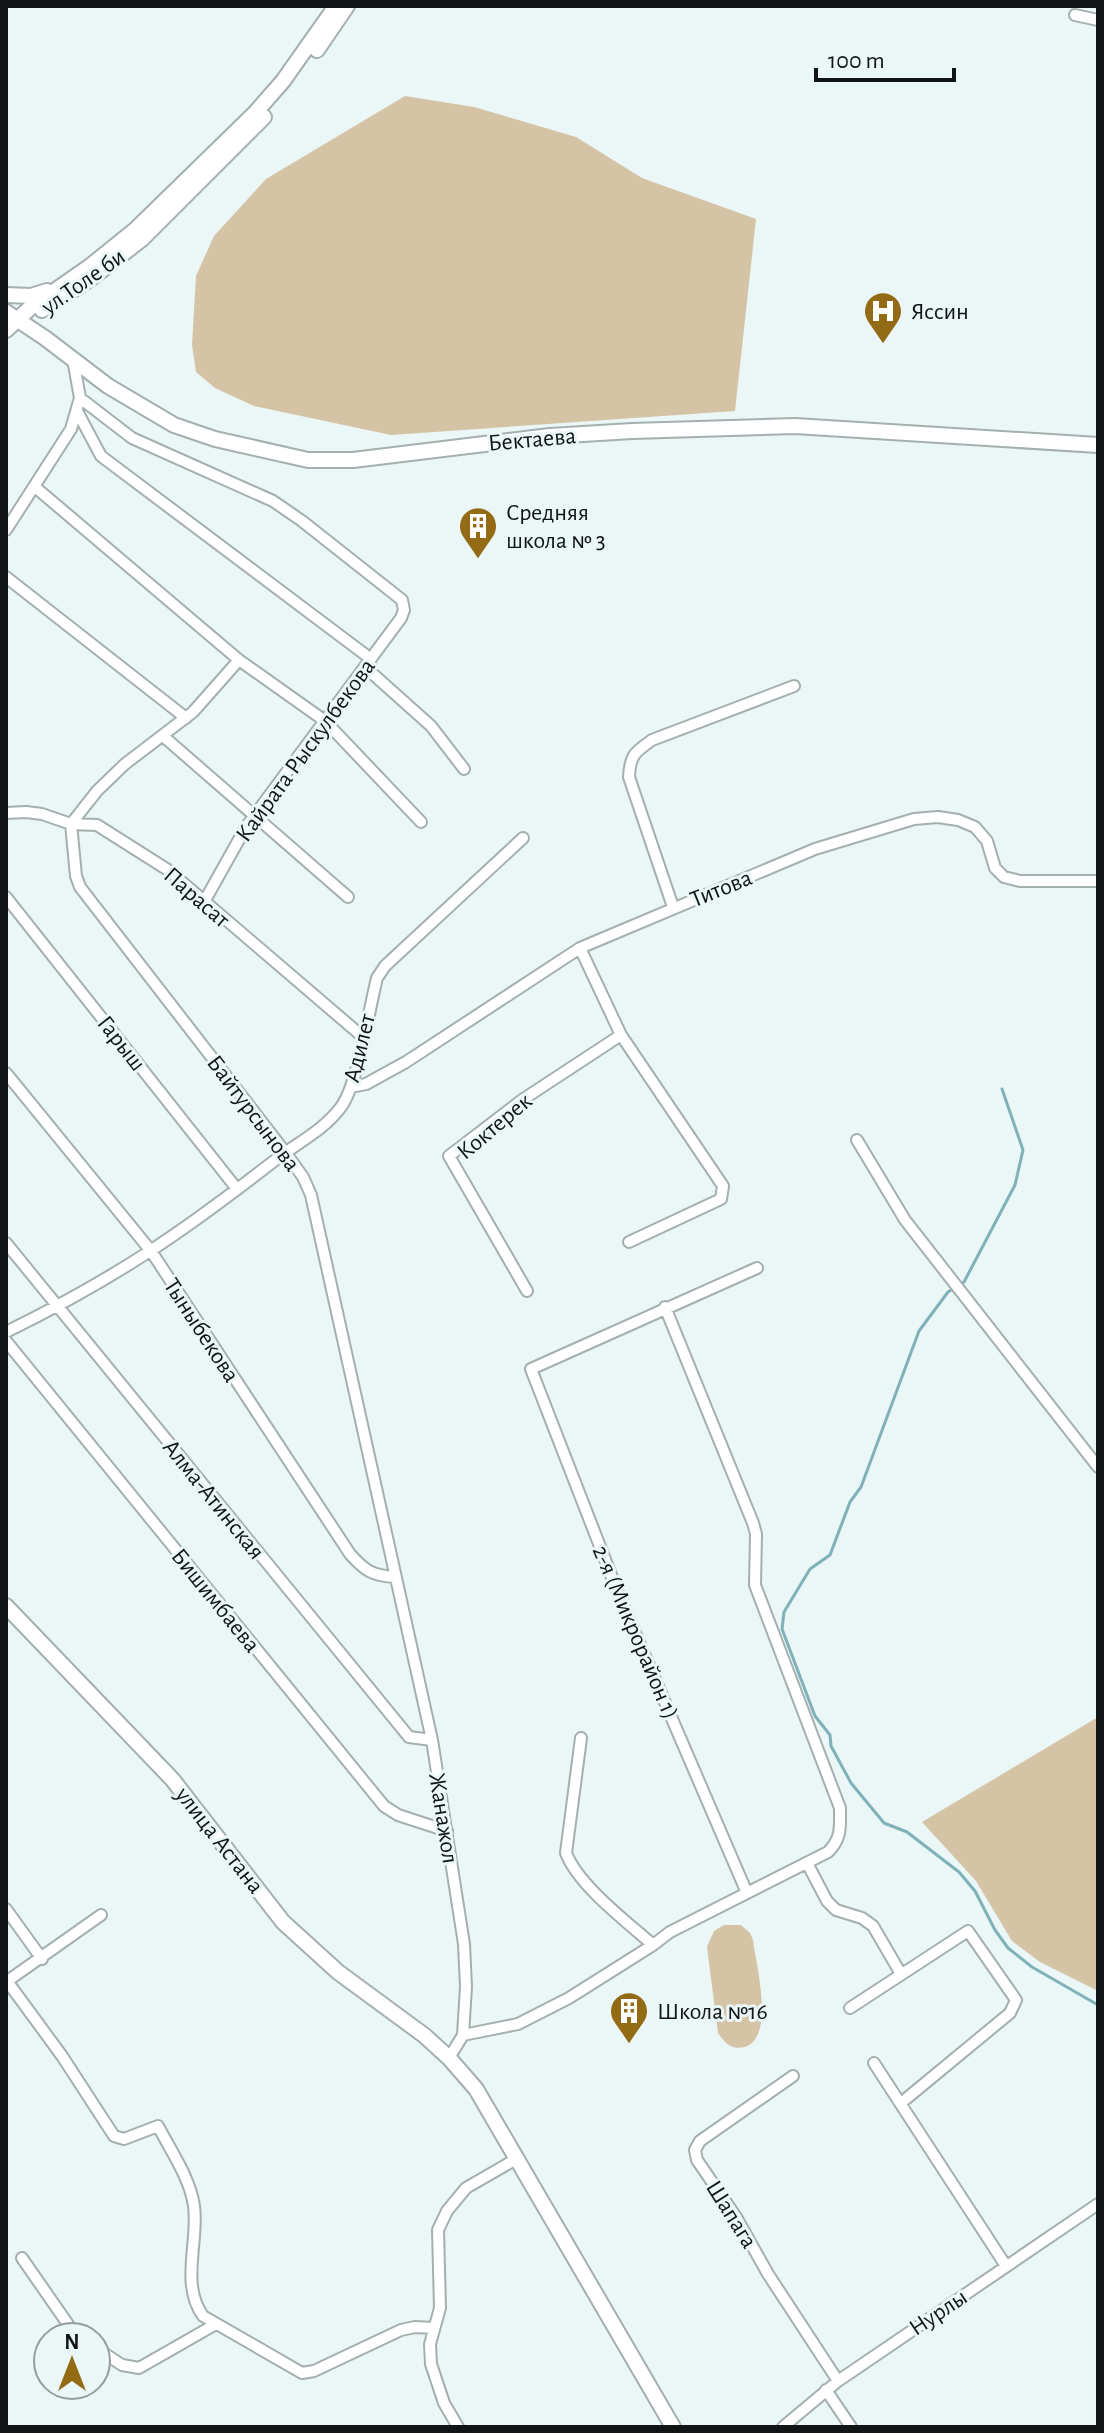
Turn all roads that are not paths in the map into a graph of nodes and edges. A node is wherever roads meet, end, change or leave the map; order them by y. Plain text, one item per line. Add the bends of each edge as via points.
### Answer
1 (336, 6) edge
2 (347, 6) edge
3 (1075, 15) dead end
4 (1098, 20) edge
5 (58, 288) junction
6 (6, 295) edge
7 (46, 308) junction
8 (9, 321) edge
9 (45, 338) junction
10 (73, 359) junction
11 (80, 398) junction
12 (77, 411) junction
13 (1098, 445) edge
14 (35, 487) junction
15 (8, 524) edge
16 (6, 577) edge
17 (239, 660) junction
18 (368, 663) junction
19 (794, 686) dead end
20 (186, 718) junction
21 (325, 721) junction
22 (163, 736) junction
23 (464, 769) dead end
24 (6, 813) edge
25 (255, 815) junction
26 (421, 822) dead end
27 (71, 824) junction
28 (523, 838) dead end
29 (1098, 881) edge
30 (6, 897) edge
31 (348, 897) dead end
32 (204, 902) junction
33 (673, 907) junction
34 (580, 948) junction
35 (621, 1035) junction
36 (363, 1037) junction
37 (6, 1073) edge
38 (351, 1087) junction
39 (857, 1140) dead end
40 (285, 1152) junction
41 (237, 1189) junction
42 (629, 1242) dead end
43 (6, 1243) edge
44 (151, 1251) junction
45 (757, 1268) dead end
46 (527, 1291) dead end
47 (57, 1307) junction
48 (665, 1307) junction
49 (6, 1332) edge
50 (6, 1341) edge
51 (1098, 1467) edge
52 (396, 1577) junction
53 (6, 1606) edge
54 (581, 1738) dead end
55 (432, 1740) junction
56 (447, 1831) junction
57 (807, 1863) junction
58 (747, 1893) junction
59 (6, 1909) edge
60 (101, 1915) dead end
61 (653, 1945) junction
62 (42, 1959) junction
63 (901, 1974) junction
64 (6, 1982) edge
65 (850, 2008) dead end
66 (463, 2035) junction
67 (449, 2058) junction
68 (874, 2063) dead end
69 (793, 2076) dead end
70 (901, 2103) junction
71 (511, 2162) junction
72 (1098, 2204) edge
73 (22, 2258) dead end
74 (1006, 2266) junction
75 (66, 2321) edge
76 (216, 2324) junction
77 (434, 2328) junction
78 (112, 2358) edge
79 (838, 2381) junction
80 (826, 2390) junction
81 (656, 2399) junction
82 (458, 2427) edge
83 (673, 2427) edge
84 (783, 2427) edge
85 (851, 2427) edge

1 - 5 main road, ул.Толе би via 255,113 135,230
2 - 7 main road, ул.Толе би via 290,87 196,187 142,239
3 - 4 street
5 - 6 main road via 31,296
5 - 8 main road, ул.Толе би
7 - 8 main road, ул.Толе би
7 - 9 main road
8 - 9 main road, Бектаева
9 - 10 main road, Бектаева
10 - 11 street
10 - 13 main road, Бектаева via 174,425 308,460 353,460 564,435 795,426
11 - 12 street
11 - 18 street, Кайрата Рыскулбекова via 132,438 273,501 402,600 401,618
12 - 14 street
12 - 18 street via 101,456
14 - 15 street
14 - 17 street
16 - 20 street
17 - 20 street
17 - 21 street
18 - 21 street, Кайрата Рыскулбекова
18 - 23 street via 431,726
19 - 33 street via 652,740 630,761 629,777
20 - 22 street
21 - 25 street, Кайрата Рыскулбекова
21 - 26 street
22 - 25 street
22 - 27 street via 125,764
24 - 27 street, Парасат via 42,814
25 - 31 street
25 - 32 street, Кайрата Рыскулбекова
27 - 32 street, Парасат via 97,825 168,870
27 - 40 street, Байтурсынова via 80,887
28 - 36 street, Адилет via 385,966 377,978
29 - 33 street, Титова via 1004,877 975,827 931,816 815,849
30 - 41 street, Гарыш
32 - 36 street, Парасат
33 - 34 street, Титова
34 - 35 street
34 - 38 street, Титова via 406,1062
35 - 42 street via 723,1186 721,1199
35 - 46 street, Коктерек via 449,1156
36 - 38 street, Адилет
37 - 44 street, Тыныбекова
38 - 40 street, Адилет via 328,1122
39 - 51 street via 905,1220
40 - 41 street, Адилет
40 - 52 street, Байтурсынова via 311,1195
41 - 44 street, Адилет
43 - 47 street, Алма-Атинская
44 - 47 street, Адилет
44 - 52 street, Тыныбекова via 350,1554 364,1569
45 - 48 street
47 - 49 street, Адилет
47 - 55 street, Алма-Атинская via 409,1737
48 - 57 street via 753,1523 755,1585 840,1808 837,1843
48 - 58 street, 2-я (Микрорайон 1) via 531,1369 620,1598
50 - 56 street, Бишимбаева via 384,1806
52 - 55 street, Жанажол
53 - 67 main road, улица Астана via 172,1779 283,1922
54 - 61 street via 566,1853 583,1880
55 - 56 street, Жанажол
56 - 66 street, Жанажол via 464,1944
57 - 58 street
57 - 63 street via 836,1910 873,1926
58 - 61 street
59 - 62 street
60 - 62 street
61 - 66 street via 518,2024
62 - 64 street
63 - 65 street
63 - 70 street via 968,1931 1016,2000 1010,2013
64 - 76 street via 114,2136 124,2139 158,2126 195,2208 191,2261 196,2306
66 - 67 street, Жанажол
67 - 71 main road, улица Астана
67 - 81 main road, улица Астана via 476,2089
68 - 70 street
69 - 79 street, Шапага via 700,2141 695,2150
70 - 74 street
71 - 77 street via 466,2188 438,2230 440,2308
71 - 81 main road, улица Астана via 626,2358
72 - 74 street, Нурлы
73 - 75 street
74 - 79 street, Нурлы
76 - 77 street via 302,2373 401,2330
76 - 78 street via 139,2368
77 - 82 street via 431,2364
79 - 80 street, Нурлы
80 - 84 street, Нурлы
80 - 85 street
81 - 83 main road, улица Астана

